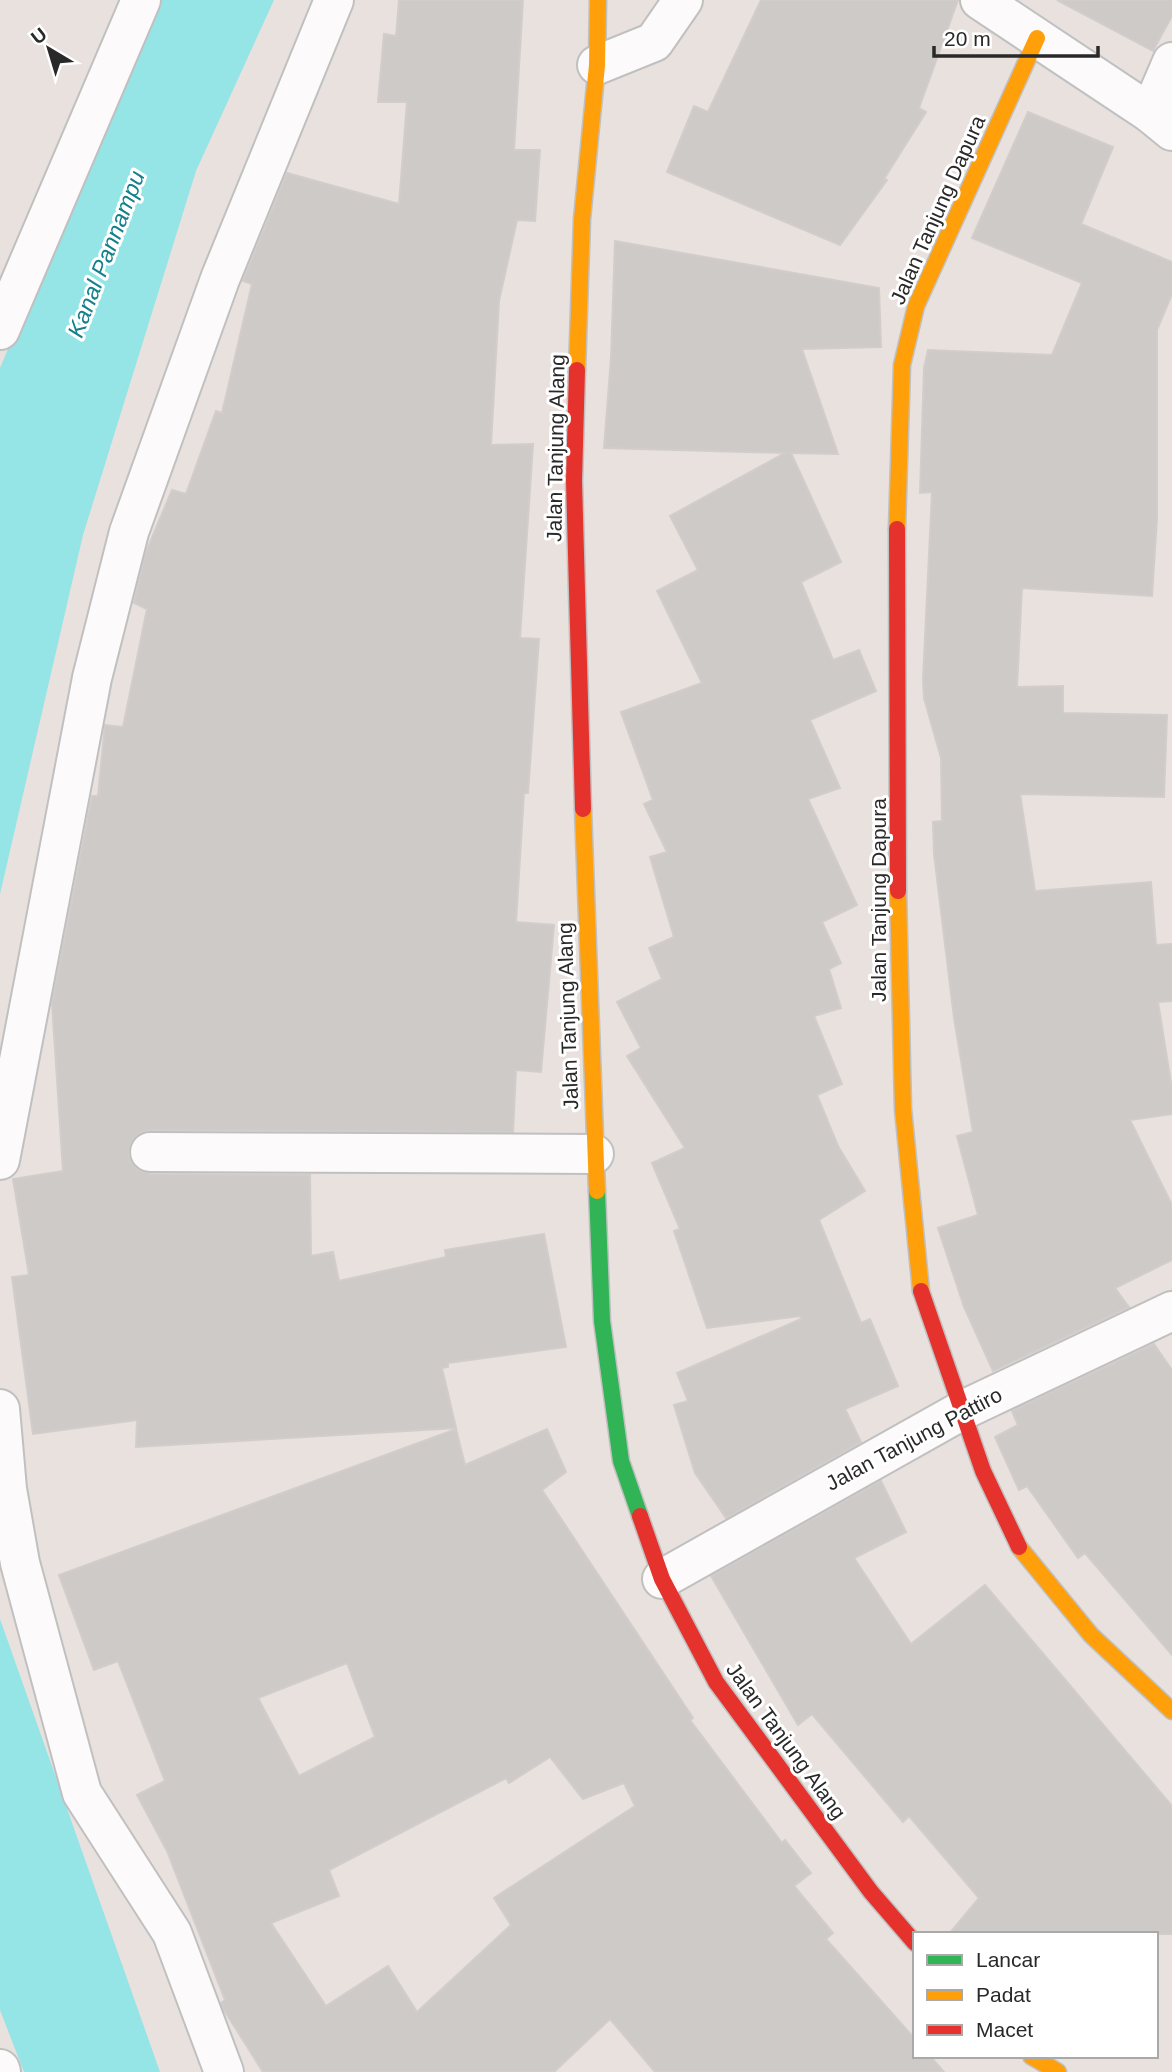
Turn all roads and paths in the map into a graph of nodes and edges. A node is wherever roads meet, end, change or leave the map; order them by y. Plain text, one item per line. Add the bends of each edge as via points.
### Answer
1 (141, 0) edge
2 (334, 0) edge
3 (598, 0) edge
4 (683, 0) edge
5 (980, 0) edge
6 (1037, 38) junction
7 (1172, 62) edge
8 (597, 65) junction
9 (1161, 122) edge
10 (0, 330) edge
11 (150, 1152) dead end
12 (594, 1154) junction
13 (0, 1160) edge
14 (1172, 1311) edge
15 (0, 1409) edge
16 (961, 1411) junction
17 (662, 1578) junction
18 (1172, 1711) edge
19 (913, 1941) edge
20 (1034, 2058) edge
21 (224, 2072) edge
22 (1058, 2072) edge

1 - 10 street
2 - 13 street via 220,279 129,532 92,678
3 - 8 street, Jalan Tanjung Alang
4 - 8 street via 654,42
5 - 6 street
6 - 9 street
6 - 16 street, Jalan Tanjung Dapura via 916,306 902,365 898,433 898,954 903,1109 921,1290
7 - 9 street
8 - 12 street, Jalan Tanjung Alang via 582,219 574,481
11 - 12 street
12 - 17 street, Jalan Tanjung Alang via 602,1321 621,1461
14 - 16 street, Jalan Tanjung Pattiro
15 - 21 street via 20,1563 82,1793 172,1933
16 - 17 street, Jalan Tanjung Pattiro
16 - 18 street, Jalan Tanjung Dapura via 1018,1545 1091,1634
17 - 19 street, Jalan Tanjung Alang via 716,1682 871,1892
20 - 22 street

